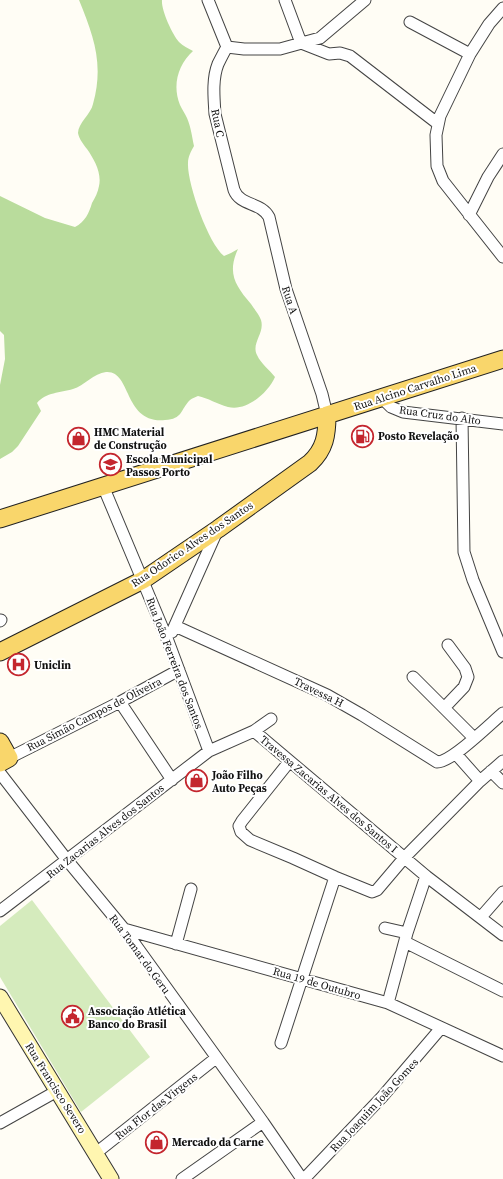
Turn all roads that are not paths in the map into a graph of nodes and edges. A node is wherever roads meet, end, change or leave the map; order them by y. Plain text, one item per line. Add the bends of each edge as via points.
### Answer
1 (208, 0) edge
2 (285, 0) edge
3 (365, 0) edge
4 (503, 8) edge
5 (410, 22) dead end
6 (301, 43) junction
7 (227, 47) junction
8 (470, 54) junction
9 (437, 123) junction
10 (503, 154) edge
11 (240, 198) joint
12 (469, 215) junction
13 (503, 257) edge
14 (503, 359) edge
15 (382, 398) junction
16 (327, 415) junction
17 (462, 418) junction
18 (503, 424) edge
19 (103, 486) junction
20 (0, 519) edge
21 (218, 528) junction
22 (143, 580) junction
23 (175, 626) junction
24 (168, 641) junction
25 (448, 645) dead end
26 (0, 652) edge
27 (503, 652) edge
28 (179, 670) junction
29 (413, 677) dead end
30 (120, 702) junction
31 (444, 708) junction
32 (503, 713) edge
33 (272, 719) dead end
34 (254, 731) junction
35 (474, 738) junction
36 (0, 742) edge
37 (209, 751) junction
38 (456, 754) junction
39 (4, 761) edge
40 (503, 761) edge
41 (289, 762) junction
42 (491, 771) junction
43 (0, 773) edge
44 (172, 780) junction
45 (480, 781) junction
46 (503, 784) edge
47 (405, 858) junction
48 (67, 860) junction
49 (426, 876) junction
50 (335, 877) junction
51 (191, 889) dead end
52 (503, 892) edge
53 (0, 911) edge
54 (481, 917) junction
55 (385, 928) dead end
56 (124, 929) junction
57 (503, 935) edge
58 (406, 938) junction
59 (176, 944) junction
60 (302, 978) junction
61 (503, 991) edge
62 (0, 997) edge
63 (388, 1003) junction
64 (441, 1028) junction
65 (281, 1043) dead end
66 (503, 1056) edge
67 (216, 1058) junction
68 (57, 1091) junction
69 (263, 1122) junction
70 (0, 1123) edge
71 (96, 1153) junction
72 (111, 1179) edge
73 (182, 1179) edge
74 (303, 1179) edge

1 - 7 street
2 - 6 street
3 - 6 street via 320,38
4 - 8 street via 489,24
5 - 8 street
6 - 7 street via 280,49
6 - 9 street via 329,54 340,53 350,56
7 - 11 street, Rua C via 218,63 215,109 234,190
8 - 9 street
9 - 12 street via 437,166 448,189
10 - 12 street
11 - 16 street, Rua A via 264,209 269,217 286,289
12 - 13 street
14 - 15 main road, Rua Alcino Carvalho Lima
15 - 16 main road, Rua Alcino Carvalho Lima
15 - 17 street, Rua Cruz do Alto via 396,410
16 - 19 main road, Rua Alcino Carvalho Lima
16 - 21 main road, Rua Odorico Alves dos Santos via 325,442 316,456
17 - 18 street, Rua Cruz do Alto
17 - 27 street via 464,552
19 - 20 main road, Rua Alcino Carvalho Lima
19 - 22 street, Rua João Ferreira dos Santos
21 - 22 main road, Rua Odorico Alves dos Santos
21 - 23 street
22 - 24 street, Rua João Ferreira dos Santos
22 - 26 main road, Rua Odorico Alves dos Santos
23 - 24 street
23 - 38 street, Travessa H via 327,695 434,760 441,762
24 - 28 street, Rua João Ferreira dos Santos
25 - 31 street via 465,668 468,677 464,687
28 - 30 street, Rua Simão Campos de Oliveira
28 - 37 street, Rua João Ferreira dos Santos
29 - 31 street
30 - 39 street, Rua Simão Campos de Oliveira
30 - 44 street
31 - 35 street
32 - 35 street, Travessa H
33 - 34 street
34 - 37 street, Travessa Zacarias Alves dos Santos I
34 - 41 street, Travessa Zacarias Alves dos Santos I
35 - 38 street, Travessa H
36 - 39 main road
37 - 44 street, Rua Zacarias Alves dos Santos
38 - 45 street
40 - 42 street
41 - 47 street, Travessa Zacarias Alves dos Santos I
41 - 50 street via 242,821 239,826 241,832 250,840
42 - 45 street
42 - 46 street
43 - 48 street, Rua Tomar do Geru
44 - 48 street, Rua Zacarias Alves dos Santos
45 - 47 street
47 - 49 street, Travessa Zacarias Alves dos Santos I
47 - 50 street via 374,892
48 - 53 street, Rua Zacarias Alves dos Santos
48 - 56 street, Rua Tomar do Geru
49 - 54 street, Travessa Zacarias Alves dos Santos I
49 - 58 street
50 - 60 street
51 - 59 street
52 - 54 street
54 - 57 street, Travessa Zacarias Alves dos Santos I
55 - 58 street
56 - 59 street, Rua 19 de Outubro
56 - 67 street, Rua Tomar do Geru
58 - 61 street
58 - 63 street
59 - 60 street, Rua 19 de Outubro
60 - 63 street, Rua 19 de Outubro
60 - 65 street
62 - 68 street, Rua Francisco Severo
63 - 64 street, Rua 19 de Outubro
64 - 66 street, Rua 19 de Outubro
64 - 74 street, Rua Joaquim João Gomes via 382,1098
67 - 69 street, Rua Tomar do Geru
67 - 71 street, Rua Flor das Virgens
68 - 70 street
68 - 71 street, Rua Francisco Severo
69 - 73 street
69 - 74 street, Rua Tomar do Geru
71 - 72 street, Rua Francisco Severo

